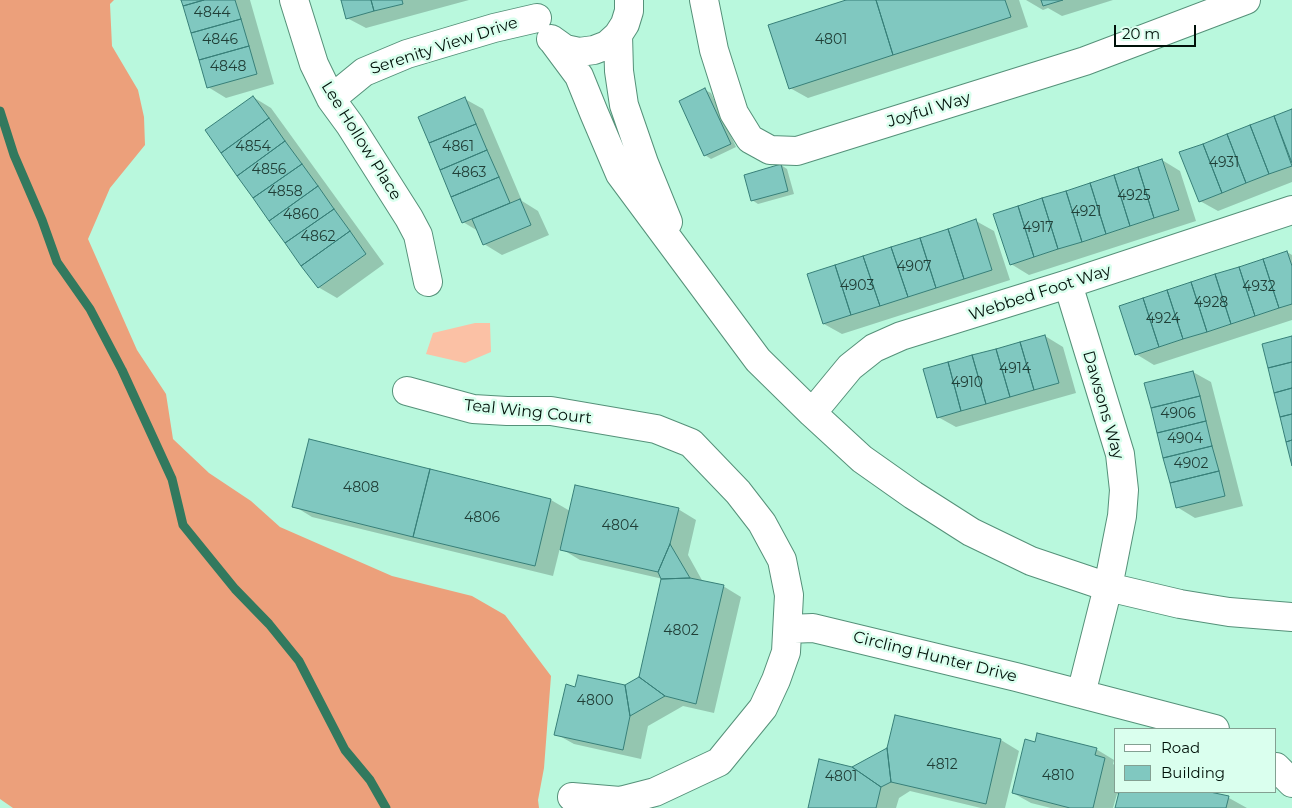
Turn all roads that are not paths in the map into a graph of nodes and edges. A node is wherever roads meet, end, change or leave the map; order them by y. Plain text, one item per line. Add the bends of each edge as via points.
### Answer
1 (294, 0) edge
2 (629, 0) edge
3 (704, 0) edge
4 (1246, 0) edge
5 (536, 9) edge
6 (618, 35) junction
7 (553, 41) junction
8 (331, 99) junction
9 (1292, 210) edge
10 (685, 262) junction
11 (428, 282) dead end
12 (1068, 284) junction
13 (407, 391) dead end
14 (812, 414) junction
15 (1108, 587) junction
16 (1292, 617) edge
17 (788, 629) junction
18 (1081, 694) junction
19 (1211, 728) edge
20 (1277, 768) edge
21 (1292, 783) edge
22 (572, 797) dead end

1 - 8 street, Lee Hollow Place via 314,64
2 - 6 street via 625,24
3 - 4 street, Joyful Way via 714,50 738,120 750,139 770,150 797,151 1085,60
5 - 7 street via 543,31
5 - 8 street, Serenity View Drive via 494,28 407,54 364,72
6 - 7 street via 607,45 580,52 565,49
6 - 10 street via 624,105
7 - 10 street via 579,76 620,174
8 - 11 street, Lee Hollow Place via 409,218 418,235
9 - 12 street, Webbed Foot Way
10 - 14 street via 758,360
12 - 14 street, Webbed Foot Way via 901,336 874,348 850,367
12 - 15 street, Dawsons Way via 1120,454 1124,490 1122,516
13 - 17 street, Teal Wing Court via 473,409 551,411 656,429 691,443 738,492 762,523 782,560 789,595
14 - 15 street via 862,459 971,532 1032,561
15 - 16 street via 1228,612
15 - 18 street
17 - 18 street, Circling Hunter Drive via 813,628
17 - 22 street, Teal Wing Court via 786,652 763,708 719,762 655,792 620,801
18 - 19 street, Circling Hunter Drive
20 - 21 street

